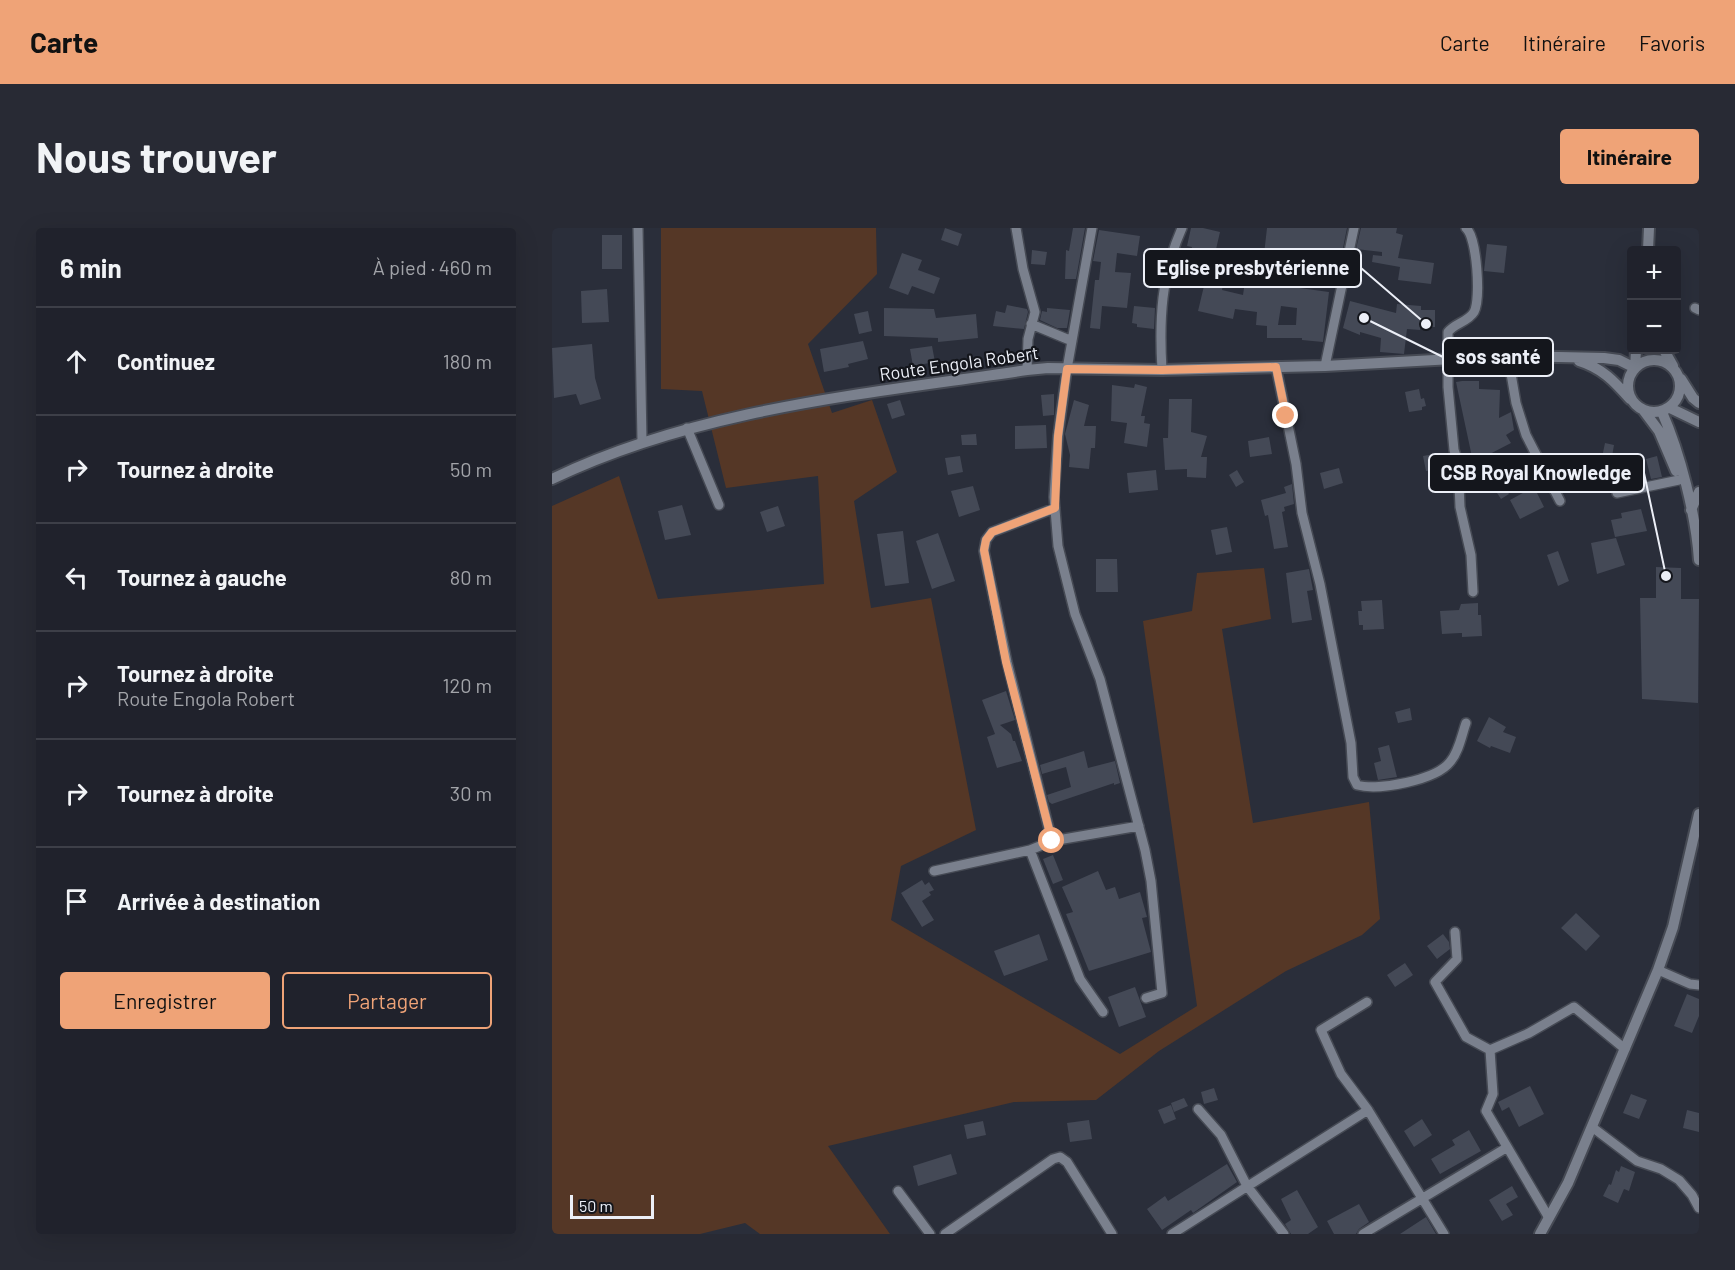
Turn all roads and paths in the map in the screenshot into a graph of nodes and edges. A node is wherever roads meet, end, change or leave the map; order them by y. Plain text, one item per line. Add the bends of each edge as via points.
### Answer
1 (638, 228) edge
2 (1016, 228) edge
3 (1092, 228) edge
4 (1182, 228) edge
5 (1354, 228) edge
6 (1466, 228) edge
7 (1649, 228) edge
8 (1648, 246) edge
9 (1031, 324) junction
10 (1072, 341) junction
11 (1636, 354) edge
12 (1666, 354) edge
13 (1508, 356) junction
14 (1564, 357) junction
15 (1448, 358) junction
16 (1325, 366) junction
17 (1276, 367) junction
18 (1635, 368) junction
19 (1067, 369) junction
20 (1027, 370) junction
21 (1162, 370) junction
22 (1677, 374) junction
23 (1633, 402) junction
24 (1699, 403) edge
25 (1666, 410) junction
26 (1644, 411) junction
27 (1699, 422) edge
28 (687, 428) junction
29 (642, 441) junction
30 (552, 479) edge
31 (1679, 480) junction
32 (1699, 492) edge
33 (1617, 493) dead end
34 (1688, 499) junction
35 (1560, 501) dead end
36 (719, 505) dead end
37 (1055, 508) junction
38 (1691, 511) junction
39 (1699, 547) edge
40 (1699, 560) edge
41 (1473, 592) dead end
42 (1466, 723) dead end
43 (1699, 814) edge
44 (1139, 826) junction
45 (1052, 841) junction
46 (1030, 850) junction
47 (934, 871) dead end
48 (1455, 932) dead end
49 (1658, 970) junction
50 (1699, 985) edge
51 (1146, 998) dead end
52 (1367, 1002) dead end
53 (1102, 1012) dead end
54 (1624, 1049) junction
55 (1490, 1050) junction
56 (1198, 1109) dead end
57 (1368, 1110) junction
58 (1592, 1127) junction
59 (1506, 1148) junction
60 (1247, 1186) junction
61 (898, 1191) dead end
62 (1423, 1199) junction
63 (1699, 1208) edge
64 (1549, 1218) junction
65 (930, 1234) edge
66 (945, 1234) edge
67 (1112, 1234) edge
68 (1172, 1234) edge
69 (1284, 1234) edge
70 (1363, 1234) edge
71 (1444, 1234) edge
72 (1540, 1234) edge

1 - 29 street
2 - 9 street via 1034,308
3 - 10 street
4 - 21 street via 1162,293
5 - 16 street
6 - 15 street via 1474,244 1477,303 1471,316 1450,330
7 - 8 street
9 - 10 street
9 - 20 street
10 - 19 street
11 - 18 street
12 - 22 street
13 - 14 street, Route Engola Robert
13 - 15 street, Route Engola Robert
13 - 35 street via 1526,435
14 - 18 street, Route Engola Robert via 1619,360
14 - 23 street, Route Engola Robert via 1594,366 1615,381
15 - 16 street, Route Engola Robert
15 - 41 street via 1460,507 1471,555
16 - 17 street, Route Engola Robert
17 - 21 street, Route Engola Robert
17 - 42 street via 1302,513 1352,743 1353,777 1357,785 1383,788 1431,774 1449,764
18 - 22 street via 1658,360
18 - 23 street via 1628,384
19 - 20 street, Route Engola Robert
19 - 21 street, Route Engola Robert
19 - 37 street via 1058,436
20 - 28 street, Route Engola Robert via 785,406
22 - 24 street
22 - 25 street via 1681,389 1675,403
23 - 26 street
25 - 26 street
25 - 27 street
25 - 34 street
26 - 31 street via 1659,431
28 - 29 street, Route Engola Robert
28 - 36 street
29 - 30 street, Route Engola Robert
31 - 33 street
31 - 34 street
32 - 38 street
34 - 38 street
37 - 44 street via 1058,546 1075,614 1100,679
37 - 45 street via 992,532 984,550 1006,662
38 - 39 street
39 - 40 street
43 - 49 street via 1673,927
44 - 45 street
44 - 51 street via 1151,880 1162,993
45 - 46 street
46 - 47 street
46 - 53 street via 1080,979
48 - 55 street via 1457,959 1435,982 1466,1037
49 - 50 street
49 - 54 street
52 - 57 street via 1321,1030 1341,1074
54 - 55 street via 1574,1007
54 - 58 street
55 - 59 street via 1494,1094 1486,1111
56 - 60 street via 1221,1135
57 - 60 street
57 - 62 street
58 - 63 street via 1637,1161 1679,1180
58 - 64 street
59 - 62 street
59 - 64 street
60 - 68 street
60 - 69 street
61 - 65 street
62 - 70 street
62 - 71 street
64 - 72 street
66 - 67 street via 1060,1157 1067,1162

